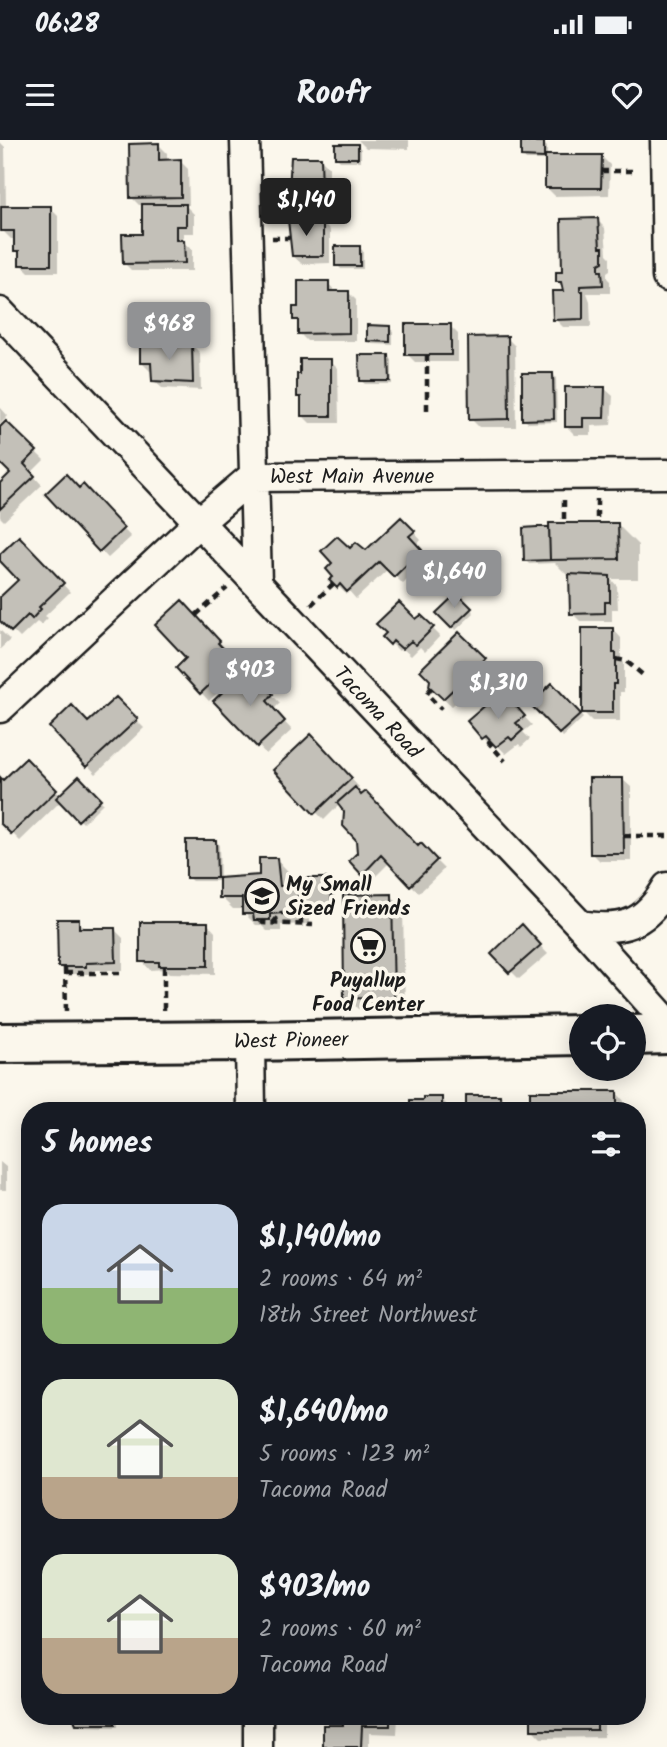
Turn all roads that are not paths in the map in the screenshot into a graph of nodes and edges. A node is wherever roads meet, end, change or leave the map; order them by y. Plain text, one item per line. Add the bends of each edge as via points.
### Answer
1 (245, 140) edge
2 (665, 140) edge
3 (667, 277) edge
4 (0, 312) edge
5 (667, 474) edge
6 (252, 477) junction
7 (198, 523) junction
8 (251, 577) junction
9 (0, 708) edge
10 (667, 887) edge
11 (580, 925) junction
12 (667, 1022) edge
13 (667, 1034) edge
14 (569, 1035) edge
15 (646, 1035) edge
16 (250, 1041) junction
17 (0, 1043) edge
18 (251, 1102) edge
19 (258, 1725) edge
20 (258, 1747) edge

1 - 6 street
2 - 3 street
4 - 7 street, Tacoma Road
5 - 6 street, West Main Avenue
6 - 7 street, West Main Avenue
6 - 8 street
7 - 8 street, Tacoma Road
7 - 9 street, West Main Avenue
8 - 11 street, Tacoma Road
10 - 11 street via 650,911 628,925
11 - 12 street, Tacoma Road
13 - 15 main road
14 - 16 main road, West Pioneer
16 - 17 main road, West Pioneer
16 - 18 street
19 - 20 street

